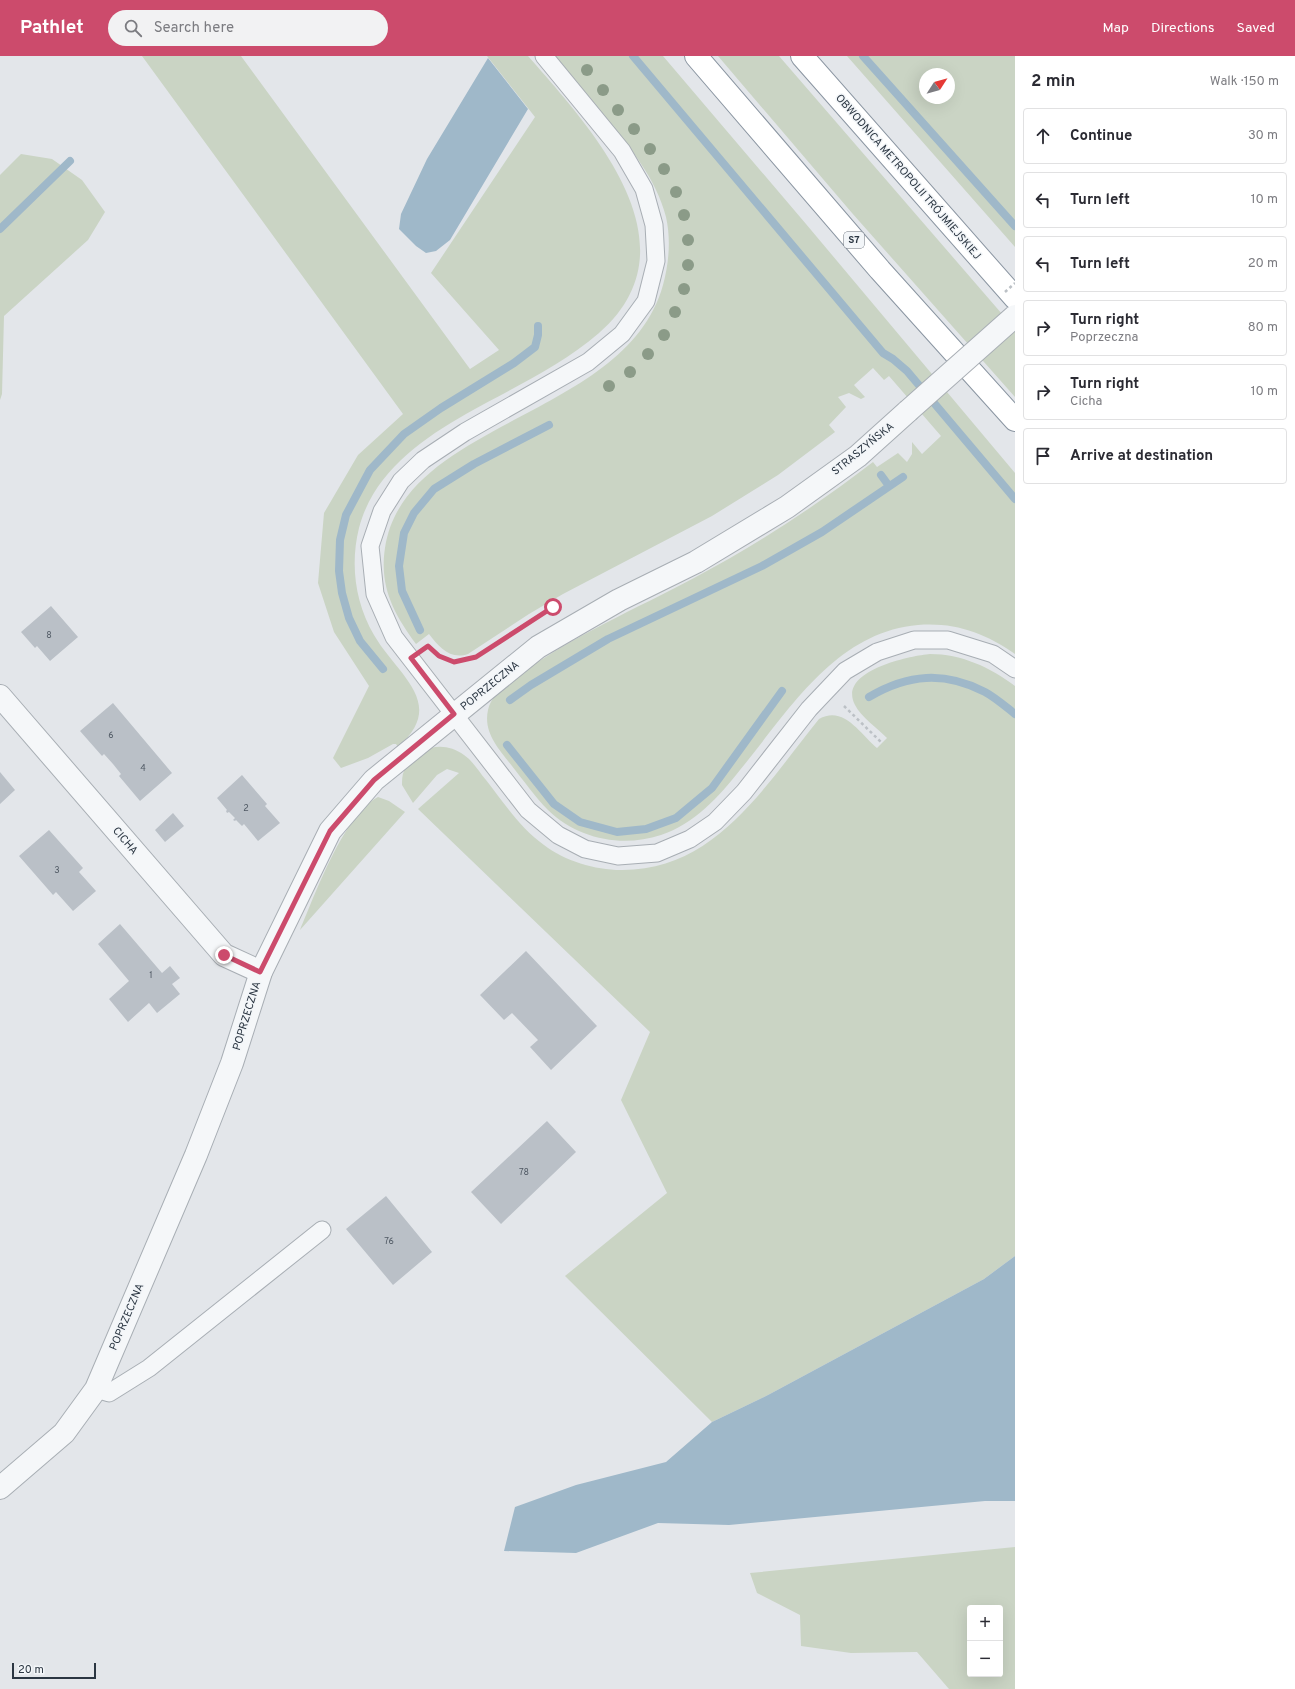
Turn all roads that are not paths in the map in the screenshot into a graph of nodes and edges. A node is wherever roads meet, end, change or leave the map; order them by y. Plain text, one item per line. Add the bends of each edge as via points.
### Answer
1 (544, 56) edge
2 (696, 56) edge
3 (802, 56) edge
4 (1015, 298) edge
5 (1015, 316) edge
6 (1015, 420) edge
7 (696, 562) joint
8 (1015, 669) edge
9 (0, 696) edge
10 (454, 714) junction
11 (260, 972) junction
12 (322, 1230) dead end
13 (96, 1389) junction
14 (0, 1488) edge

1 - 10 lane via 622,151 644,189 654,225 656,261 646,301 622,334 588,362 465,432 423,460 401,481 382,511 370,546 375,594 394,637
2 - 6 highway, S7 via 875,264
3 - 4 highway, OBWODNICA METROPOLII TRÓJMIEJSKIEJ
5 - 7 street, STRASZYŃSKA, bridge via 858,456 786,507
7 - 10 street, POPRZECZNA via 619,600 538,647
8 - 10 lane via 993,654 948,640 914,640 877,652 845,671 809,709 744,792 715,822 690,839 657,853 618,856 586,848 558,835 528,810
9 - 11 street, CICHA via 224,955
10 - 11 street, POPRZECZNA via 374,780 330,831
11 - 13 street, POPRZECZNA via 232,1063 196,1156
12 - 13 lane via 149,1368 110,1394
13 - 14 street, POPRZECZNA via 64,1433

